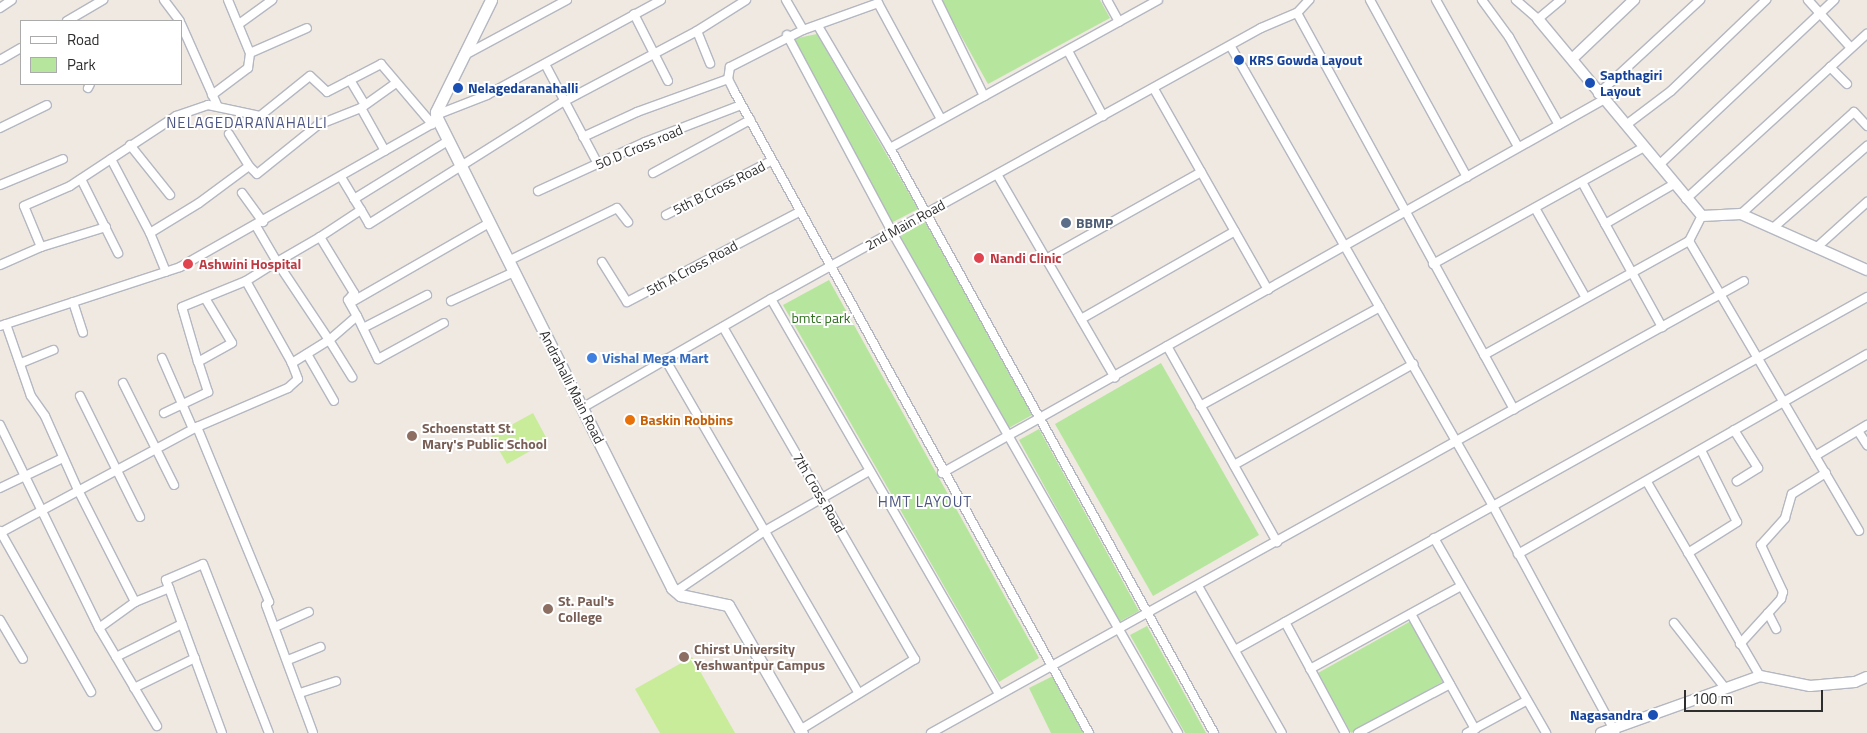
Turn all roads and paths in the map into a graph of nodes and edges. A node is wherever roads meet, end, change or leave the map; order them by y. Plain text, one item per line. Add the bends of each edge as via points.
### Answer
1 (12, 0) edge
2 (104, 0) edge
3 (164, 0) edge
4 (228, 0) edge
5 (272, 0) edge
6 (491, 0) edge
7 (567, 0) edge
8 (661, 0) edge
9 (746, 0) edge
10 (786, 0) edge
11 (936, 0) edge
12 (1106, 0) edge
13 (1158, 0) edge
14 (1309, 0) edge
15 (1370, 0) edge
16 (1436, 0) edge
17 (1482, 0) edge
18 (1516, 0) edge
19 (1561, 0) edge
20 (1634, 0) edge
21 (1700, 0) edge
22 (1766, 0) edge
23 (1808, 0) edge
24 (1834, 0) edge
25 (0, 8) edge
26 (1297, 13) junction
27 (1820, 13) junction
28 (634, 14) junction
29 (1538, 19) junction
30 (69, 20) edge
31 (179, 20) edge
32 (1119, 22) junction
33 (239, 24) junction
34 (182, 25) edge
35 (818, 26) junction
36 (307, 28) dead end
37 (803, 30) junction
38 (697, 31) junction
39 (788, 35) junction
40 (1866, 37) edge
41 (1231, 47) junction
42 (1851, 48) junction
43 (20, 49) edge
44 (1068, 50) junction
45 (250, 53) junction
46 (654, 54) junction
47 (463, 56) junction
48 (1572, 59) junction
49 (0, 60) edge
50 (545, 64) junction
51 (710, 64) dead end
52 (1830, 67) junction
53 (728, 79) junction
54 (350, 80) junction
55 (668, 81) dead end
56 (396, 83) junction
57 (1846, 84) dead end
58 (1154, 89) junction
59 (212, 95) junction
60 (984, 96) junction
61 (1600, 97) junction
62 (563, 102) junction
63 (47, 105) dead end
64 (217, 105) junction
65 (741, 105) junction
66 (363, 106) junction
67 (1103, 116) junction
68 (941, 119) junction
69 (433, 120) junction
70 (750, 120) junction
71 (1559, 125) junction
72 (1626, 125) junction
73 (1867, 126) edge
74 (0, 128) edge
75 (229, 134) dead end
76 (583, 137) junction
77 (448, 141) junction
78 (130, 145) junction
79 (1867, 146) edge
80 (1518, 147) junction
81 (1644, 147) junction
82 (890, 148) junction
83 (385, 151) junction
84 (63, 159) dead end
85 (111, 159) junction
86 (771, 161) junction
87 (598, 164) junction
88 (460, 165) junction
89 (1659, 165) junction
90 (250, 166) junction
91 (1201, 172) junction
92 (653, 173) dead end
93 (998, 176) junction
94 (341, 177) junction
95 (1467, 177) junction
96 (81, 179) junction
97 (1582, 182) junction
98 (1674, 184) junction
99 (0, 185) edge
100 (538, 191) dead end
101 (242, 193) dead end
102 (170, 195) dead end
103 (354, 199) junction
104 (1686, 199) junction
105 (1867, 202) edge
106 (1535, 208) junction
107 (361, 210) junction
108 (799, 212) junction
109 (1404, 212) junction
110 (926, 214) junction
111 (1741, 214) junction
112 (666, 215) dead end
113 (1702, 216) junction
114 (628, 222) dead end
115 (489, 223) junction
116 (259, 224) junction
117 (1605, 224) junction
118 (106, 227) junction
119 (1772, 228) junction
120 (1234, 231) junction
121 (892, 232) junction
122 (150, 233) junction
123 (320, 237) junction
124 (1689, 241) junction
125 (1345, 246) junction
126 (41, 248) junction
127 (1816, 248) junction
128 (118, 253) dead end
129 (1046, 259) junction
130 (277, 262) junction
131 (602, 262) dead end
132 (1433, 264) junction
133 (0, 265) edge
134 (511, 266) junction
135 (1865, 266) edge
136 (829, 268) junction
137 (166, 272) junction
138 (1632, 272) junction
139 (246, 281) junction
140 (1744, 281) dead end
141 (1268, 290) junction
142 (427, 295) dead end
143 (1718, 295) junction
144 (1867, 297) edge
145 (205, 298) junction
146 (1586, 298) junction
147 (771, 299) junction
148 (451, 301) dead end
149 (73, 302) junction
150 (350, 303) junction
151 (1380, 307) junction
152 (357, 316) junction
153 (1081, 319) junction
154 (444, 323) dead end
155 (3, 325) edge
156 (723, 327) junction
157 (1662, 327) junction
158 (363, 328) junction
159 (83, 332) dead end
160 (329, 340) junction
161 (1167, 346) junction
162 (54, 350) dead end
163 (307, 354) junction
164 (1867, 354) edge
165 (1484, 355) junction
166 (162, 358) dead end
167 (664, 359) junction
168 (1756, 359) junction
169 (198, 362) junction
170 (21, 363) junction
171 (292, 363) junction
172 (1413, 364) junction
173 (352, 377) dead end
174 (1115, 378) junction
175 (123, 382) dead end
176 (80, 396) dead end
177 (334, 401) dead end
178 (1783, 402) junction
179 (182, 404) junction
180 (1200, 406) junction
181 (582, 408) junction
182 (1514, 409) junction
183 (164, 413) dead end
184 (1040, 418) junction
185 (0, 425) edge
186 (1867, 426) edge
187 (195, 428) junction
188 (1734, 430) junction
189 (1858, 430) junction
190 (1008, 435) junction
191 (1456, 442) junction
192 (1867, 445) edge
193 (157, 449) junction
194 (1701, 450) junction
195 (1815, 456) junction
196 (63, 458) junction
197 (1234, 465) junction
198 (117, 470) junction
199 (869, 471) junction
200 (942, 473) junction
201 (1826, 473) junction
202 (23, 476) junction
203 (1737, 481) dead end
204 (1647, 482) junction
205 (174, 485) dead end
206 (0, 488) edge
207 (78, 490) junction
208 (822, 497) junction
209 (1493, 506) junction
210 (42, 513) junction
211 (140, 517) dead end
212 (1859, 531) dead end
213 (0, 532) edge
214 (763, 532) junction
215 (1434, 538) junction
216 (1277, 542) junction
217 (1688, 553) junction
218 (1518, 554) junction
219 (1198, 586) junction
220 (1460, 586) junction
221 (169, 588) junction
222 (675, 592) junction
223 (135, 602) junction
224 (309, 612) dead end
225 (1768, 613) junction
226 (1148, 614) junction
227 (1411, 614) junction
228 (0, 620) edge
229 (1285, 622) junction
230 (1674, 623) dead end
231 (182, 624) junction
232 (275, 627) junction
233 (99, 628) junction
234 (1776, 629) dead end
235 (1118, 630) junction
236 (1740, 644) junction
237 (320, 647) dead end
238 (1234, 650) junction
239 (116, 657) junction
240 (195, 658) junction
241 (24, 659) dead end
242 (288, 660) junction
243 (1051, 668) junction
244 (1310, 670) junction
245 (1760, 676) junction
246 (1867, 677) edge
247 (336, 681) dead end
248 (1450, 684) junction
249 (134, 688) junction
250 (1725, 688) junction
251 (91, 692) dead end
252 (300, 693) junction
253 (859, 693) junction
254 (999, 694) junction
255 (1526, 701) junction
256 (157, 726) dead end
257 (1475, 729) junction
258 (1614, 730) edge
259 (801, 731) edge
260 (222, 733) edge
261 (268, 733) edge
262 (313, 733) edge
263 (931, 733) edge
264 (1088, 733) edge
265 (1178, 733) edge
266 (1214, 733) edge
267 (1282, 733) edge
268 (1345, 733) edge
269 (1358, 733) edge
270 (1468, 733) edge
271 (1546, 733) edge
272 (1601, 733) edge

1 - 25 street
2 - 30 street
3 - 31 street
4 - 33 street
5 - 33 street
6 - 47 main road
7 - 47 street
8 - 28 street
9 - 38 street
10 - 37 street
11 - 60 street
12 - 32 street
13 - 32 street
14 - 26 street
15 - 95 street
16 - 80 street
17 - 71 street via 1509,37
18 - 29 street
19 - 29 street
20 - 48 street
21 - 61 street
22 - 72 street via 1671,91
23 - 27 street
24 - 27 street
26 - 41 street, 2nd Main Road via 1261,28
26 - 109 street
27 - 42 street
27 - 89 street
28 - 46 street
28 - 50 street
29 - 48 street
32 - 44 street
33 - 45 street
34 - 59 street
35 - 37 street
35 - 68 street via 878,3
35 - 82 street
36 - 45 street
37 - 39 street
38 - 46 street
38 - 51 street
39 - 53 street via 730,67
39 - 121 street
40 - 42 street
41 - 58 street, 2nd Main Road
41 - 125 street
42 - 52 street
43 - 49 street
44 - 60 street
44 - 67 street
45 - 59 street via 248,68
46 - 55 street
46 - 62 street
47 - 69 main road
48 - 61 street
50 - 62 street
50 - 69 street
52 - 57 street
52 - 104 street
53 - 65 street
53 - 76 street via 637,112
54 - 56 street via 380,64
54 - 64 street via 327,92 310,76 260,116
54 - 66 street
56 - 66 street
56 - 69 street
58 - 67 street, 2nd Main Road
58 - 91 street
59 - 64 street
60 - 68 street
61 - 71 street
61 - 72 street
62 - 76 street
62 - 88 street
63 - 74 street
64 - 78 street via 176,116
65 - 70 street
65 - 87 street, 50 D Cross road
66 - 83 street
66 - 90 street via 318,125 257,174
67 - 93 street, 2nd Main Road
68 - 82 street
69 - 77 main road, Andrahalli Main Road
69 - 83 street
70 - 86 street
70 - 92 street
71 - 80 street
72 - 81 street
73 - 111 street via 1854,112
75 - 90 street
76 - 87 street
77 - 88 main road, Andrahalli Main Road
77 - 103 street
78 - 85 street
78 - 102 street
79 - 119 street
80 - 95 street
81 - 89 street
81 - 97 street
82 - 110 street
83 - 94 street
84 - 99 street
85 - 96 street
85 - 122 street
86 - 108 street
86 - 112 street, 5th B Cross Road
87 - 100 street, 50 D Cross road
88 - 107 street via 369,224
88 - 115 main road, Andrahalli Main Road
89 - 98 street
90 - 122 street
91 - 120 street
91 - 129 street
93 - 110 street, 2nd Main Road
93 - 129 street
94 - 103 street
94 - 116 street
95 - 109 street
96 - 118 street
96 - 126 street via 24,206
97 - 106 street
97 - 117 street
98 - 104 street
98 - 117 street
101 - 116 street
103 - 107 street
104 - 113 street
105 - 127 street
106 - 132 street
106 - 146 street
107 - 123 street
108 - 131 street, 5th A Cross Road via 627,302
108 - 136 street
109 - 125 street
109 - 132 street
110 - 121 street, 2nd Main Road
110 - 184 street
111 - 113 street
111 - 119 street
113 - 124 street
114 - 134 street via 617,208
115 - 134 main road, Andrahalli Main Road
115 - 150 street
116 - 130 street
116 - 137 street
117 - 138 street
118 - 126 street
118 - 128 street
119 - 127 street
120 - 141 street
120 - 153 street
121 - 136 street, 2nd Main Road
121 - 190 street
122 - 137 street
123 - 130 street
123 - 150 street via 354,293 348,300
124 - 138 street
124 - 143 street
125 - 141 street
125 - 151 street
126 - 133 street
127 - 135 street
129 - 153 street
130 - 139 street
130 - 160 street
132 - 165 street
134 - 148 street
134 - 181 main road, Andrahalli Main Road
136 - 147 street, 2nd Main Road
136 - 200 street
137 - 149 street
138 - 146 street
138 - 157 street
139 - 145 street
139 - 171 street
140 - 143 street
141 - 161 street
142 - 158 street
143 - 157 street
143 - 168 street
144 - 168 street
145 - 169 street via 182,307
145 - 169 street via 232,343
146 - 165 street
147 - 156 street, 2nd Main Road
147 - 199 street
149 - 155 street
149 - 159 street
150 - 152 street
151 - 172 street
151 - 180 street
152 - 158 street
152 - 160 street
153 - 174 street
154 - 158 street via 378,359
155 - 170 street
156 - 167 street, 2nd Main Road
156 - 208 street, 7th Cross Road
157 - 182 street
160 - 163 street
160 - 173 street
161 - 174 street
161 - 180 street
162 - 170 street
163 - 171 street
163 - 177 street
164 - 178 street
165 - 182 street
166 - 179 street
167 - 181 street, 2nd Main Road
167 - 214 street
168 - 178 street
168 - 209 street
169 - 179 street via 208,392
170 - 196 street via 31,396 45,416
171 - 187 street via 298,379 288,388
172 - 191 street
172 - 197 street
174 - 184 street
175 - 193 street
176 - 198 street
178 - 188 street
178 - 195 street
179 - 183 street
179 - 187 street
180 - 197 street
181 - 222 main road, Andrahalli Main Road
182 - 191 street
184 - 190 street
184 - 226 street
185 - 202 street
186 - 189 street
187 - 193 street
187 - 232 street via 269,602 266,605
188 - 194 street
188 - 203 street via 1758,468
189 - 192 street
189 - 195 street
190 - 200 street
190 - 235 street
191 - 209 street
191 - 216 street
193 - 198 street
193 - 205 street
194 - 204 street
194 - 217 street via 1737,522
195 - 201 street
196 - 202 street
196 - 207 street
197 - 216 street
198 - 207 street
198 - 211 street
199 - 208 street
199 - 254 street
200 - 243 street
201 - 212 street
201 - 225 street via 1792,494 1786,518 1760,545 1783,592
202 - 206 street
202 - 210 street
204 - 217 street
204 - 218 street
207 - 210 street
207 - 223 street
208 - 214 street
208 - 253 street, 7th Cross Road via 915,659
209 - 215 street
209 - 218 street
210 - 213 street
210 - 233 street
213 - 251 street
214 - 222 street
214 - 253 street
215 - 220 street
215 - 229 street
216 - 219 street
217 - 236 street
218 - 258 street
219 - 226 street
219 - 238 street
220 - 227 street
220 - 255 street
221 - 223 street
221 - 231 street
221 - 261 street via 166,580 203,564
222 - 259 main road via 728,605
223 - 233 street
224 - 232 street
225 - 234 street
225 - 236 street
226 - 235 street
226 - 266 street
227 - 244 street
227 - 248 street
228 - 241 street
229 - 238 street
229 - 244 street
230 - 250 street
231 - 239 street
231 - 240 street
232 - 242 street
233 - 239 street
235 - 243 street
235 - 265 street
236 - 245 street
237 - 242 street
238 - 267 street
239 - 249 street
240 - 249 street
240 - 260 street
242 - 252 street
243 - 254 street
243 - 264 street
244 - 268 street
245 - 246 street via 1810,686 1855,682
245 - 250 street
247 - 252 street
248 - 257 street
248 - 269 street
249 - 256 street
250 - 258 street
252 - 262 street
253 - 259 street
254 - 263 street
255 - 257 street
255 - 271 street
257 - 270 street
258 - 272 street

